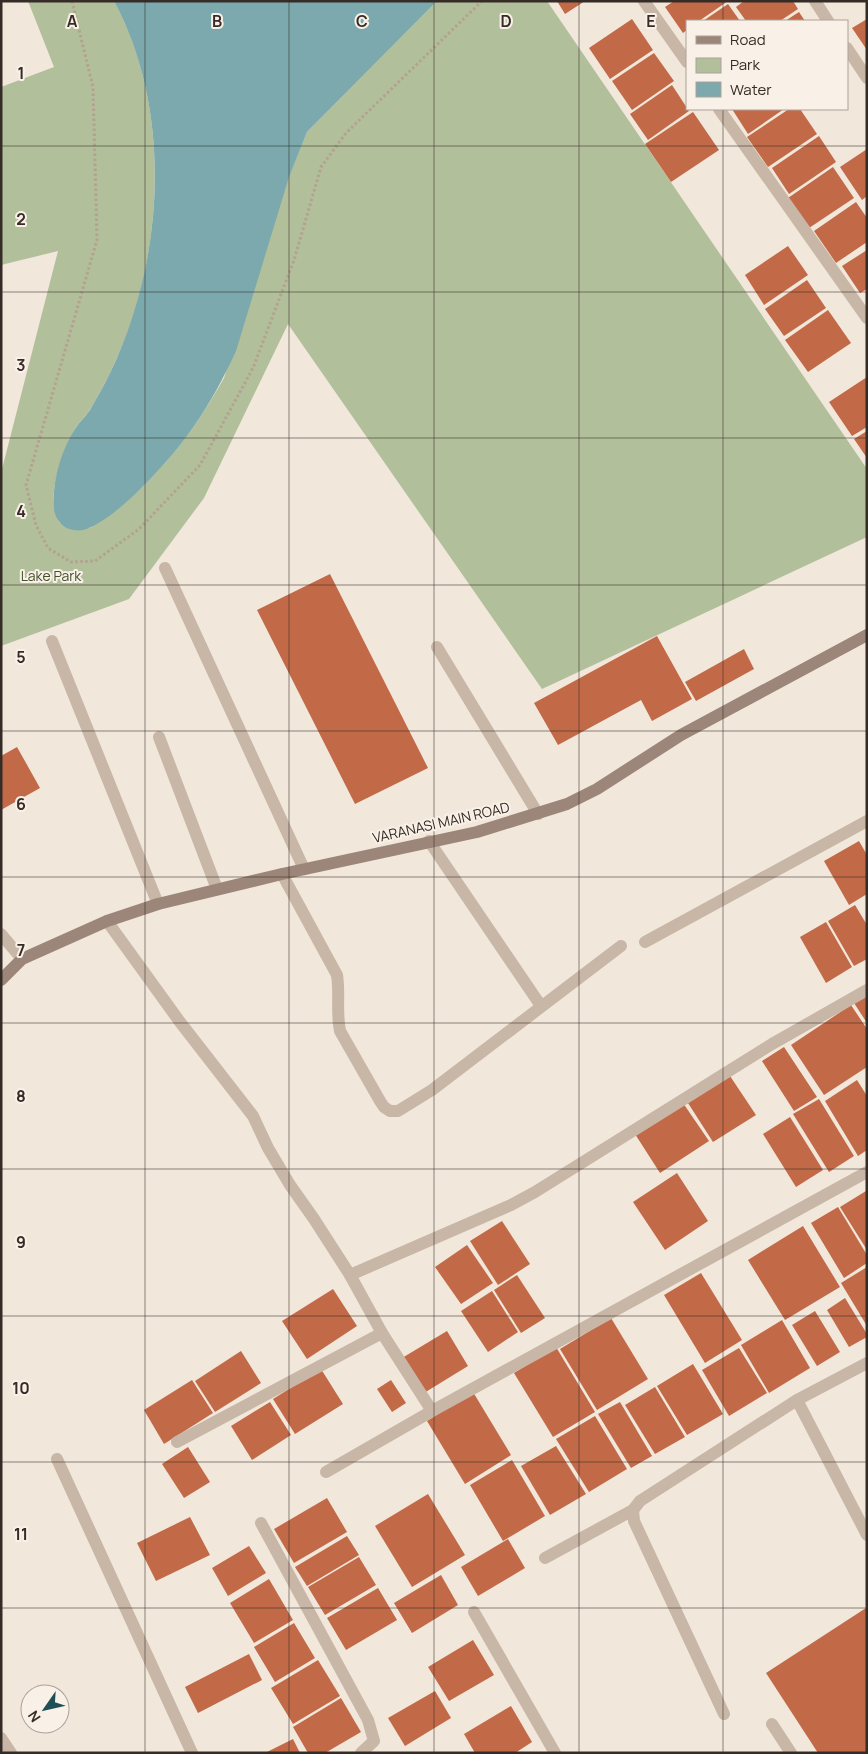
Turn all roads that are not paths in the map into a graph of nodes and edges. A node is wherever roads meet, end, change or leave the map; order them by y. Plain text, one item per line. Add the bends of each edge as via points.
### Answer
1 (644, 1) edge
2 (815, 1) edge
3 (827, 20) edge
4 (848, 50) edge
5 (686, 61) edge
6 (867, 78) edge
7 (720, 110) edge
8 (867, 318) edge
9 (165, 568) dead end
10 (867, 635) edge
11 (52, 641) dead end
12 (437, 646) dead end
13 (159, 737) dead end
14 (538, 814) junction
15 (867, 821) edge
16 (429, 841) junction
17 (304, 869) junction
18 (282, 874) junction
19 (217, 890) junction
20 (158, 904) junction
21 (107, 921) junction
22 (1, 934) edge
23 (644, 942) dead end
24 (621, 946) dead end
25 (22, 959) junction
26 (1, 980) edge
27 (867, 990) edge
28 (540, 1006) junction
29 (867, 1172) edge
30 (350, 1275) junction
31 (382, 1333) junction
32 (867, 1363) edge
33 (797, 1400) junction
34 (432, 1411) junction
35 (177, 1442) dead end
36 (57, 1459) dead end
37 (326, 1472) dead end
38 (633, 1510) junction
39 (261, 1523) dead end
40 (867, 1535) edge
41 (545, 1558) dead end
42 (474, 1612) dead end
43 (724, 1714) dead end
44 (772, 1724) dead end
45 (1, 1738) edge
46 (11, 1753) edge
47 (192, 1753) edge
48 (362, 1753) edge
49 (555, 1753) edge
50 (791, 1753) edge

1 - 5 street
2 - 3 street
4 - 6 street
7 - 8 street
9 - 17 street
10 - 14 street, VARANASI MAIN ROAD via 681,735 597,789
11 - 20 street
12 - 14 street
13 - 19 street
14 - 16 street, VARANASI MAIN ROAD via 477,832
15 - 23 street
16 - 17 street, VARANASI MAIN ROAD
16 - 28 street
17 - 18 street, VARANASI MAIN ROAD
18 - 19 street, VARANASI MAIN ROAD
18 - 28 street via 337,975 340,1030 380,1101 390,1111 398,1111 432,1090
19 - 20 street, VARANASI MAIN ROAD
20 - 21 street, VARANASI MAIN ROAD
21 - 25 street, VARANASI MAIN ROAD
21 - 30 street via 253,1116 290,1186
22 - 25 street
24 - 28 street
25 - 26 street, VARANASI MAIN ROAD
27 - 30 street via 772,1044 535,1192
29 - 34 street
30 - 31 street
31 - 34 street
31 - 35 street
32 - 33 street
33 - 38 street via 640,1501
33 - 40 street
34 - 37 street
36 - 47 street
38 - 41 street
38 - 43 street via 634,1521
39 - 48 street via 368,1720 374,1741
42 - 49 street
44 - 50 street
45 - 46 street

